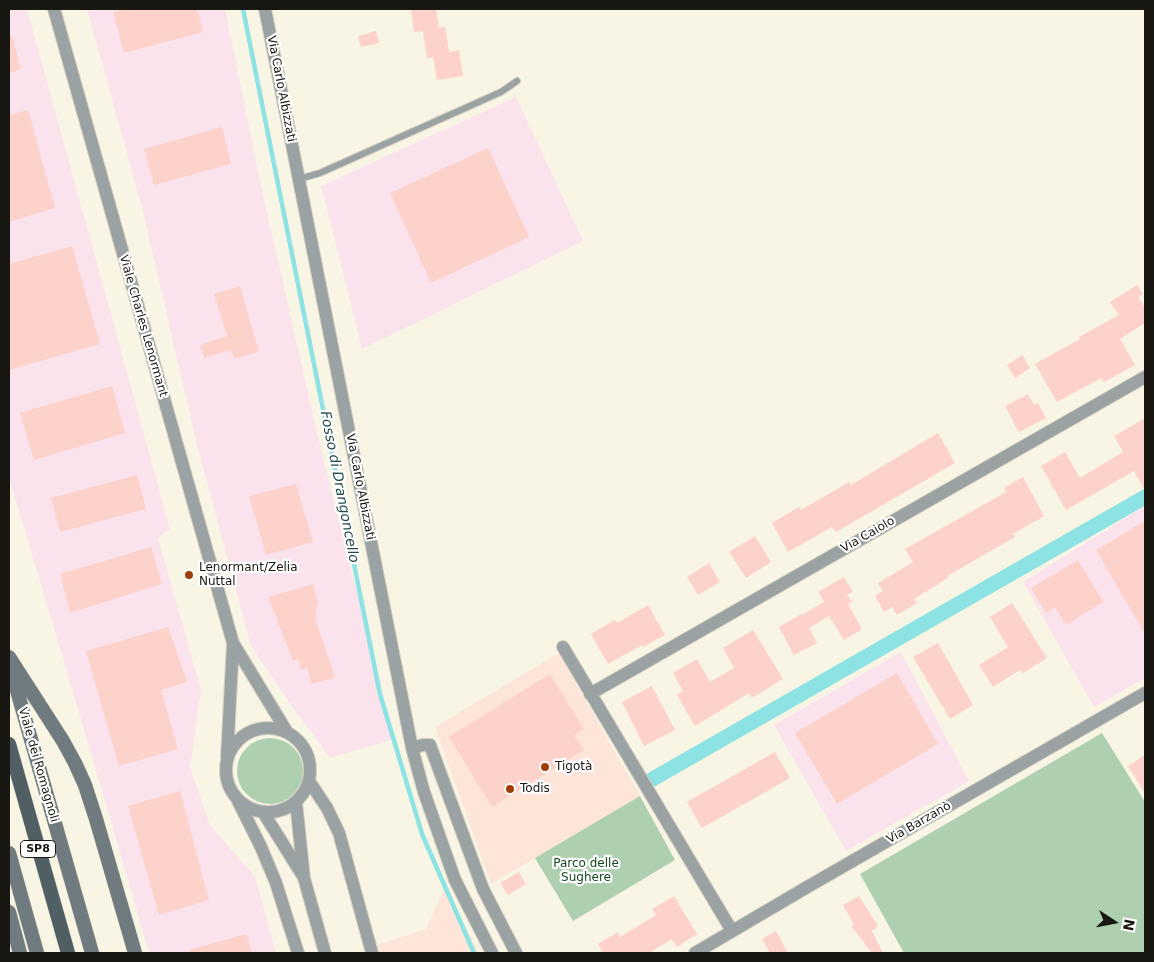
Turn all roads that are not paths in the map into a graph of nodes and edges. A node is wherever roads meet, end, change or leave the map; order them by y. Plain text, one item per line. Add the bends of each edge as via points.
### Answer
1 (54, 9) edge
2 (265, 9) edge
3 (517, 81) dead end
4 (299, 179) junction
5 (1145, 377) edge
6 (233, 643) junction
7 (563, 647) dead end
8 (9, 657) edge
9 (9, 663) edge
10 (590, 694) junction
11 (1145, 694) edge
12 (287, 732) junction
13 (9, 744) edge
14 (412, 748) junction
15 (226, 764) junction
16 (309, 781) junction
17 (237, 798) junction
18 (296, 802) junction
19 (263, 812) junction
20 (9, 853) edge
21 (304, 878) junction
22 (9, 912) edge
23 (732, 931) junction
24 (20, 953) edge
25 (37, 953) edge
26 (68, 953) edge
27 (92, 953) edge
28 (135, 953) edge
29 (298, 953) edge
30 (326, 953) edge
31 (372, 953) edge
32 (492, 953) edge
33 (516, 953) edge
34 (695, 953) edge

1 - 6 street, Viale Charles Lenormant
2 - 4 street, Via Carlo Albizzati
3 - 4 lane via 501,92 320,173
4 - 14 street, Via Carlo Albizzati
5 - 10 street, Via Caiolo
6 - 12 street, Viale Charles Lenormant
6 - 15 street, Viale Charles Lenormant
7 - 10 street
8 - 28 main road via 72,758 85,785
9 - 27 main road, Viale dei Romagnoli
10 - 23 street
11 - 23 street, Via Barzanò
12 - 15 street via 275,728 249,732 238,740
12 - 16 street via 299,740 307,753 311,767
13 - 26 main road, SP8
14 - 32 street, Via Carlo Albizzati via 424,792 456,880
14 - 33 street via 430,745 483,889
15 - 17 street via 226,776
16 - 18 street
16 - 31 street via 339,833
17 - 19 street via 253,810
17 - 29 street via 273,876
18 - 19 street via 286,809
18 - 21 street
19 - 21 street
20 - 25 main road
21 - 30 street
22 - 24 main road
23 - 34 street, Via Barzanò

